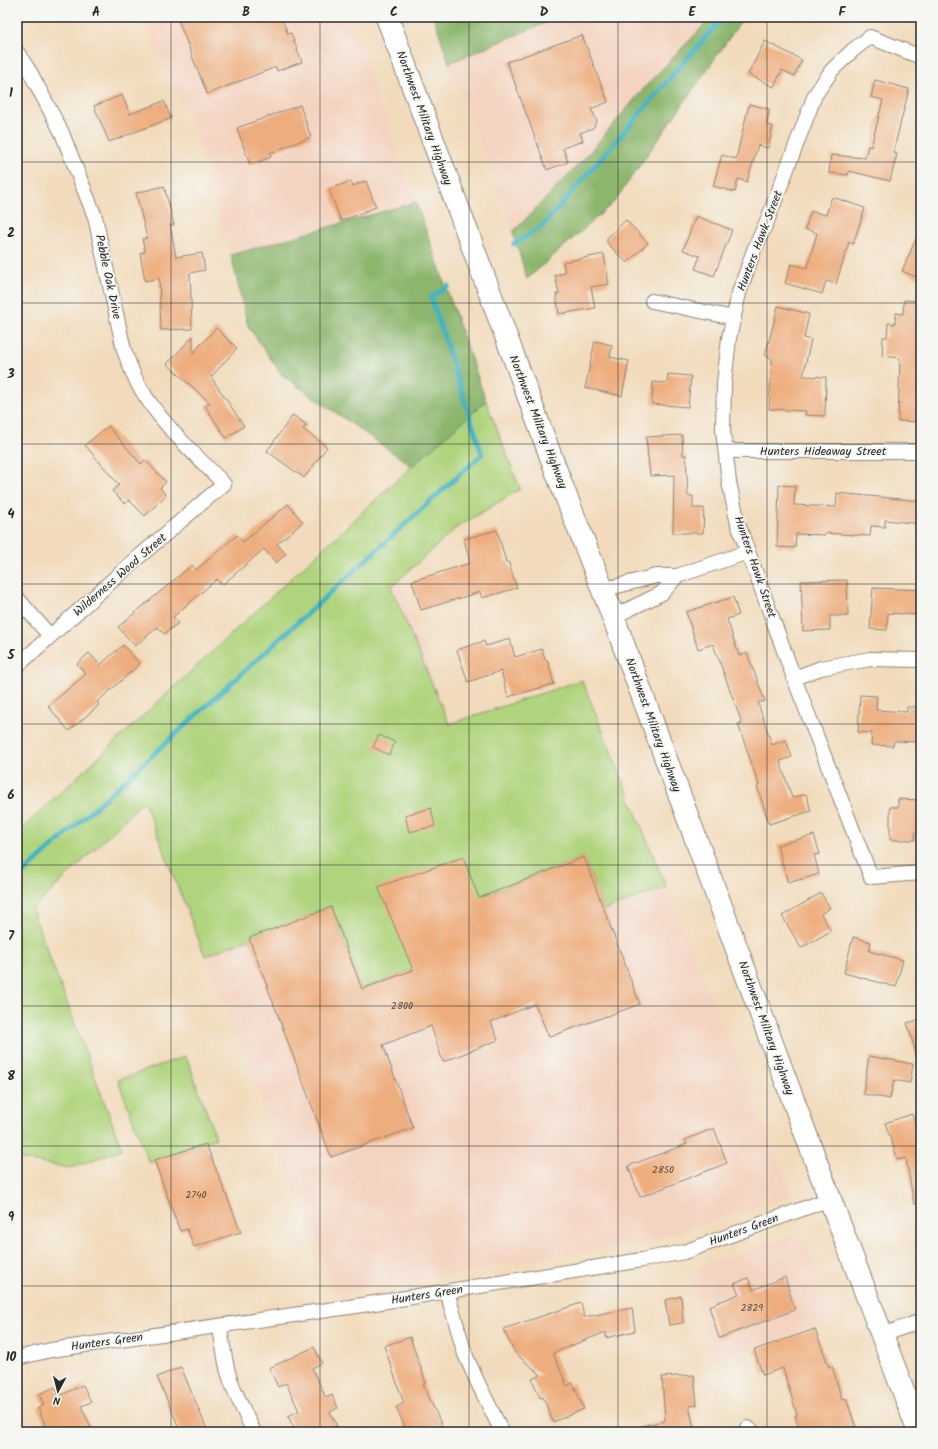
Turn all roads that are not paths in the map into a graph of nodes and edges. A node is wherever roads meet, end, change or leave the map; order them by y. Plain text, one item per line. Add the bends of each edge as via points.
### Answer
1 (387, 17) edge
2 (17, 52) edge
3 (921, 57) edge
4 (652, 301) dead end
5 (734, 318) junction
6 (726, 451) junction
7 (921, 451) edge
8 (224, 484) joint
9 (748, 552) junction
10 (676, 576) junction
11 (602, 590) junction
12 (17, 598) edge
13 (613, 617) junction
14 (50, 636) junction
15 (921, 660) edge
16 (17, 666) edge
17 (794, 678) junction
18 (921, 873) edge
19 (830, 1199) junction
20 (447, 1292) junction
21 (921, 1320) edge
22 (219, 1326) junction
23 (882, 1335) junction
24 (17, 1358) edge
25 (254, 1432) edge
26 (502, 1432) edge
27 (919, 1432) edge

1 - 11 main road, Northwest Military Highway
2 - 8 street, Pebble Oak Drive via 62,133 95,217 124,350 134,376 149,402 168,426
3 - 5 street, Hunters Hawk Street via 870,37 832,70 815,95 754,250 739,293
4 - 5 street
5 - 6 street, Hunters Hawk Street via 724,384 723,430
6 - 7 street, Hunters Hideaway Street
6 - 9 street, Hunters Hawk Street via 729,482 738,524
8 - 14 street, Wilderness Wood Street
9 - 10 street
9 - 17 street, Hunters Hawk Street
10 - 11 street via 656,576
10 - 13 street via 662,593
11 - 13 main road, Northwest Military Highway
12 - 14 street
13 - 19 main road, Northwest Military Highway
14 - 16 street, Wilderness Wood Street
15 - 17 street via 870,659 821,668
17 - 18 street, Hunters Hawk Street via 871,877
19 - 20 street, Hunters Green via 684,1252
19 - 23 main road, Northwest Military Highway
20 - 22 street, Hunters Green
20 - 26 street via 465,1354
21 - 23 street
22 - 24 street, Hunters Green via 51,1350
22 - 25 street via 228,1372
23 - 27 main road, Northwest Military Highway

